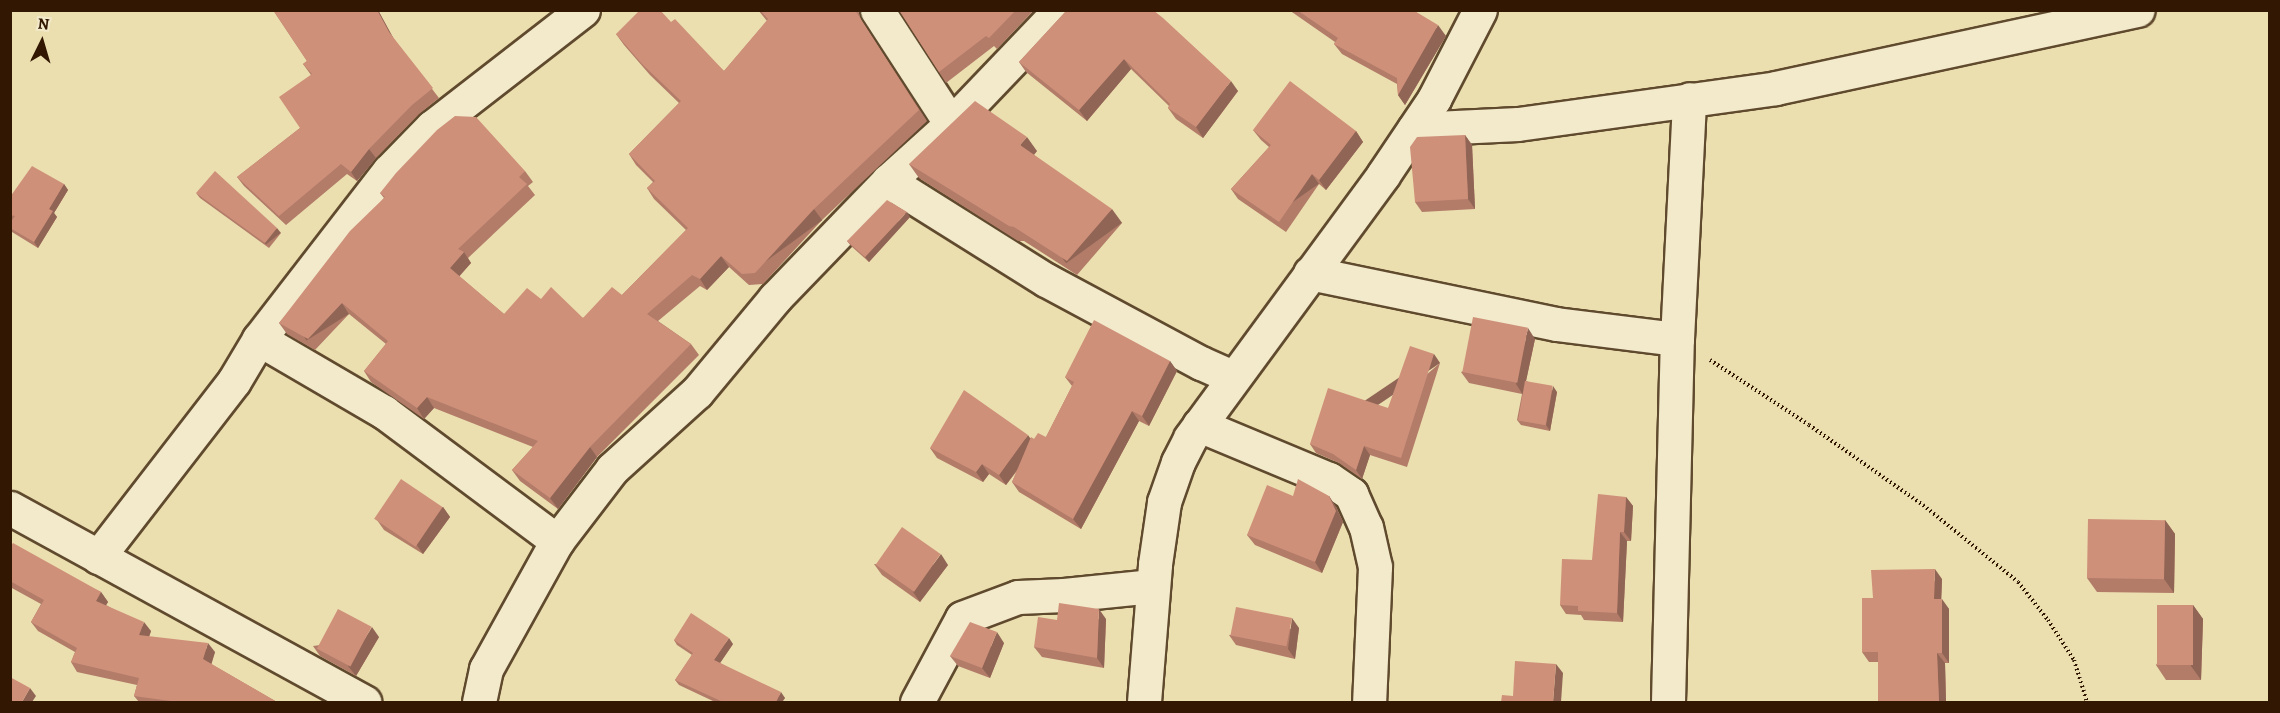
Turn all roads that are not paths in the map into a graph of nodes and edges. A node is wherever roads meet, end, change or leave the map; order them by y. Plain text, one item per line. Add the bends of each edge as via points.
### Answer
1 (584, 10) edge
2 (877, 10) edge
3 (1060, 10) edge
4 (1480, 10) edge
5 (2138, 10) edge
6 (1689, 99) junction
7 (951, 124) junction
8 (1414, 129) junction
9 (888, 181) junction
10 (1310, 273) junction
11 (259, 339) junction
12 (1677, 339) junction
13 (1233, 377) junction
14 (1199, 425) junction
15 (10, 508) edge
16 (557, 541) junction
17 (98, 557) junction
18 (1153, 586) junction
19 (364, 702) edge
20 (479, 702) edge
21 (917, 702) edge
22 (1144, 702) edge
23 (1369, 702) edge
24 (1668, 702) edge

1 - 11 street via 432,127 389,171
2 - 7 street
3 - 7 street
4 - 8 street
5 - 6 street via 1776,88
6 - 8 street via 1518,124
6 - 12 street
7 - 9 street
8 - 10 street
9 - 13 street via 1046,280
9 - 16 street via 776,298 697,392 612,469
10 - 12 street via 1556,324
10 - 13 street
11 - 16 street via 384,412
11 - 17 street via 234,381
12 - 24 street
13 - 14 street
14 - 18 street via 1178,462 1164,502
14 - 23 street via 1329,479 1351,494 1366,527 1375,567
15 - 17 street
16 - 20 street via 486,669
17 - 19 street
18 - 21 street via 1018,597 962,618
18 - 22 street

